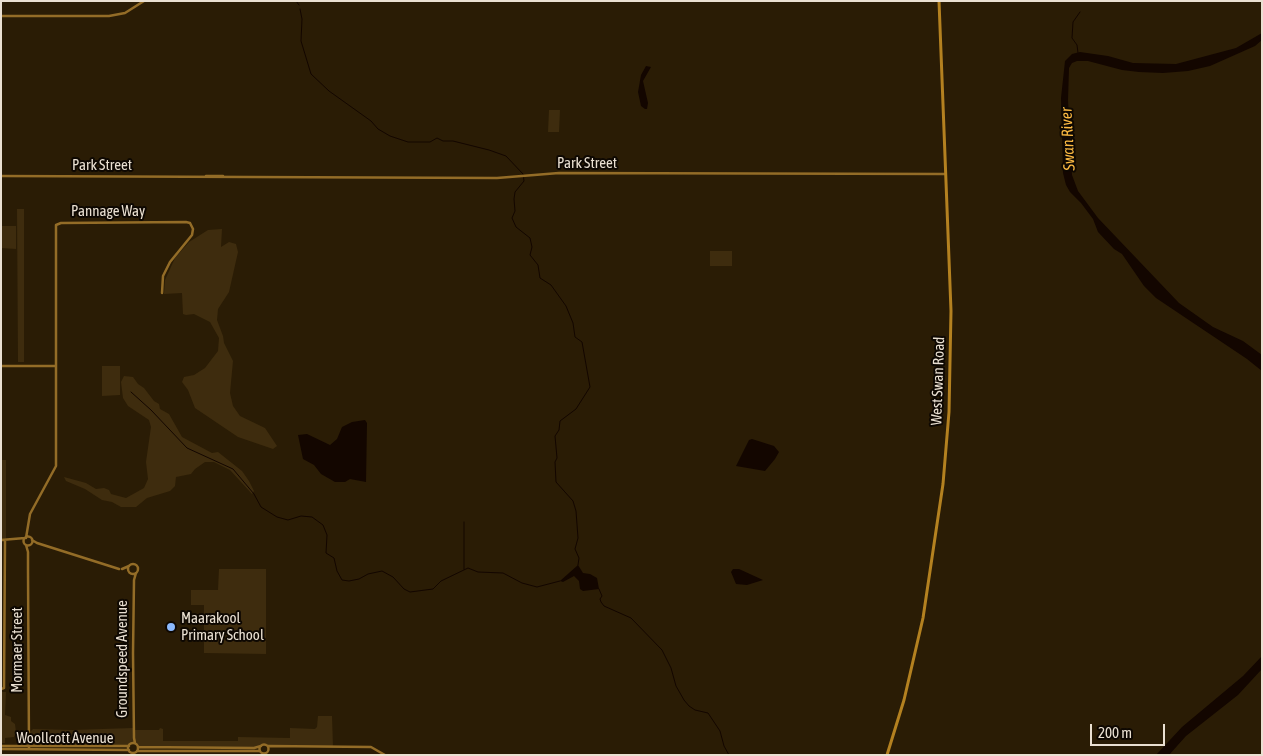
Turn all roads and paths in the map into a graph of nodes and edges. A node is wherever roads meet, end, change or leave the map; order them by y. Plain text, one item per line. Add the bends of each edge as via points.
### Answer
1 (144, 1) edge
2 (939, 1) edge
3 (1, 16) edge
4 (946, 174) junction
5 (1, 176) edge
6 (162, 292) dead end
7 (1, 366) edge
8 (56, 366) junction
9 (28, 530) junction
10 (25, 538) junction
11 (31, 539) junction
12 (3, 540) edge
13 (16, 540) junction
14 (37, 543) junction
15 (25, 544) junction
16 (31, 544) junction
17 (28, 552) junction
18 (129, 566) junction
19 (119, 569) dead end
20 (130, 572) junction
21 (136, 573) junction
22 (134, 580) junction
23 (3, 634) edge
24 (1, 689) edge
25 (132, 744) junction
26 (261, 746) junction
27 (1, 747) edge
28 (29, 747) junction
29 (268, 748) junction
30 (260, 750) junction
31 (134, 752) edge
32 (385, 755) edge
33 (887, 755) edge

1 - 3 street via 126,13 109,16
2 - 4 main road, West Swan Road
4 - 5 street, Park Street via 559,173 497,178
4 - 33 main road, West Swan Road via 952,311 943,484 923,618
6 - 8 street, Pannage Way via 163,276 192,235 190,224 58,224
7 - 8 street
8 - 9 street via 56,466 30,514
9 - 10 street
9 - 11 street
10 - 11 street
10 - 13 street
10 - 15 street
11 - 14 street
11 - 16 street, Mormaer Street
12 - 13 street
12 - 23 street
13 - 15 street
14 - 16 street
14 - 19 street
15 - 16 street
15 - 17 street, Mormaer Street
16 - 17 street, Mormaer Street
17 - 28 street, Mormaer Street
18 - 20 street
18 - 20 street via 122,569
18 - 21 street via 138,566
20 - 21 street
20 - 22 street, Groundspeed Avenue
21 - 22 street, Groundspeed Avenue
22 - 25 street, Groundspeed Avenue
23 - 24 street via 4,688
25 - 28 street, Woollcott Avenue
25 - 31 street, Woollcott Avenue
25 - 31 street, Woollcott Avenue
26 - 29 street, Woollcott Avenue via 265,744
26 - 30 street
26 - 31 street, Woollcott Avenue
27 - 28 street, Woollcott Avenue
28 - 31 street, Woollcott Avenue
29 - 30 street, Woollcott Avenue via 265,753
29 - 32 street, Woollcott Avenue via 371,747
30 - 31 street, Woollcott Avenue

